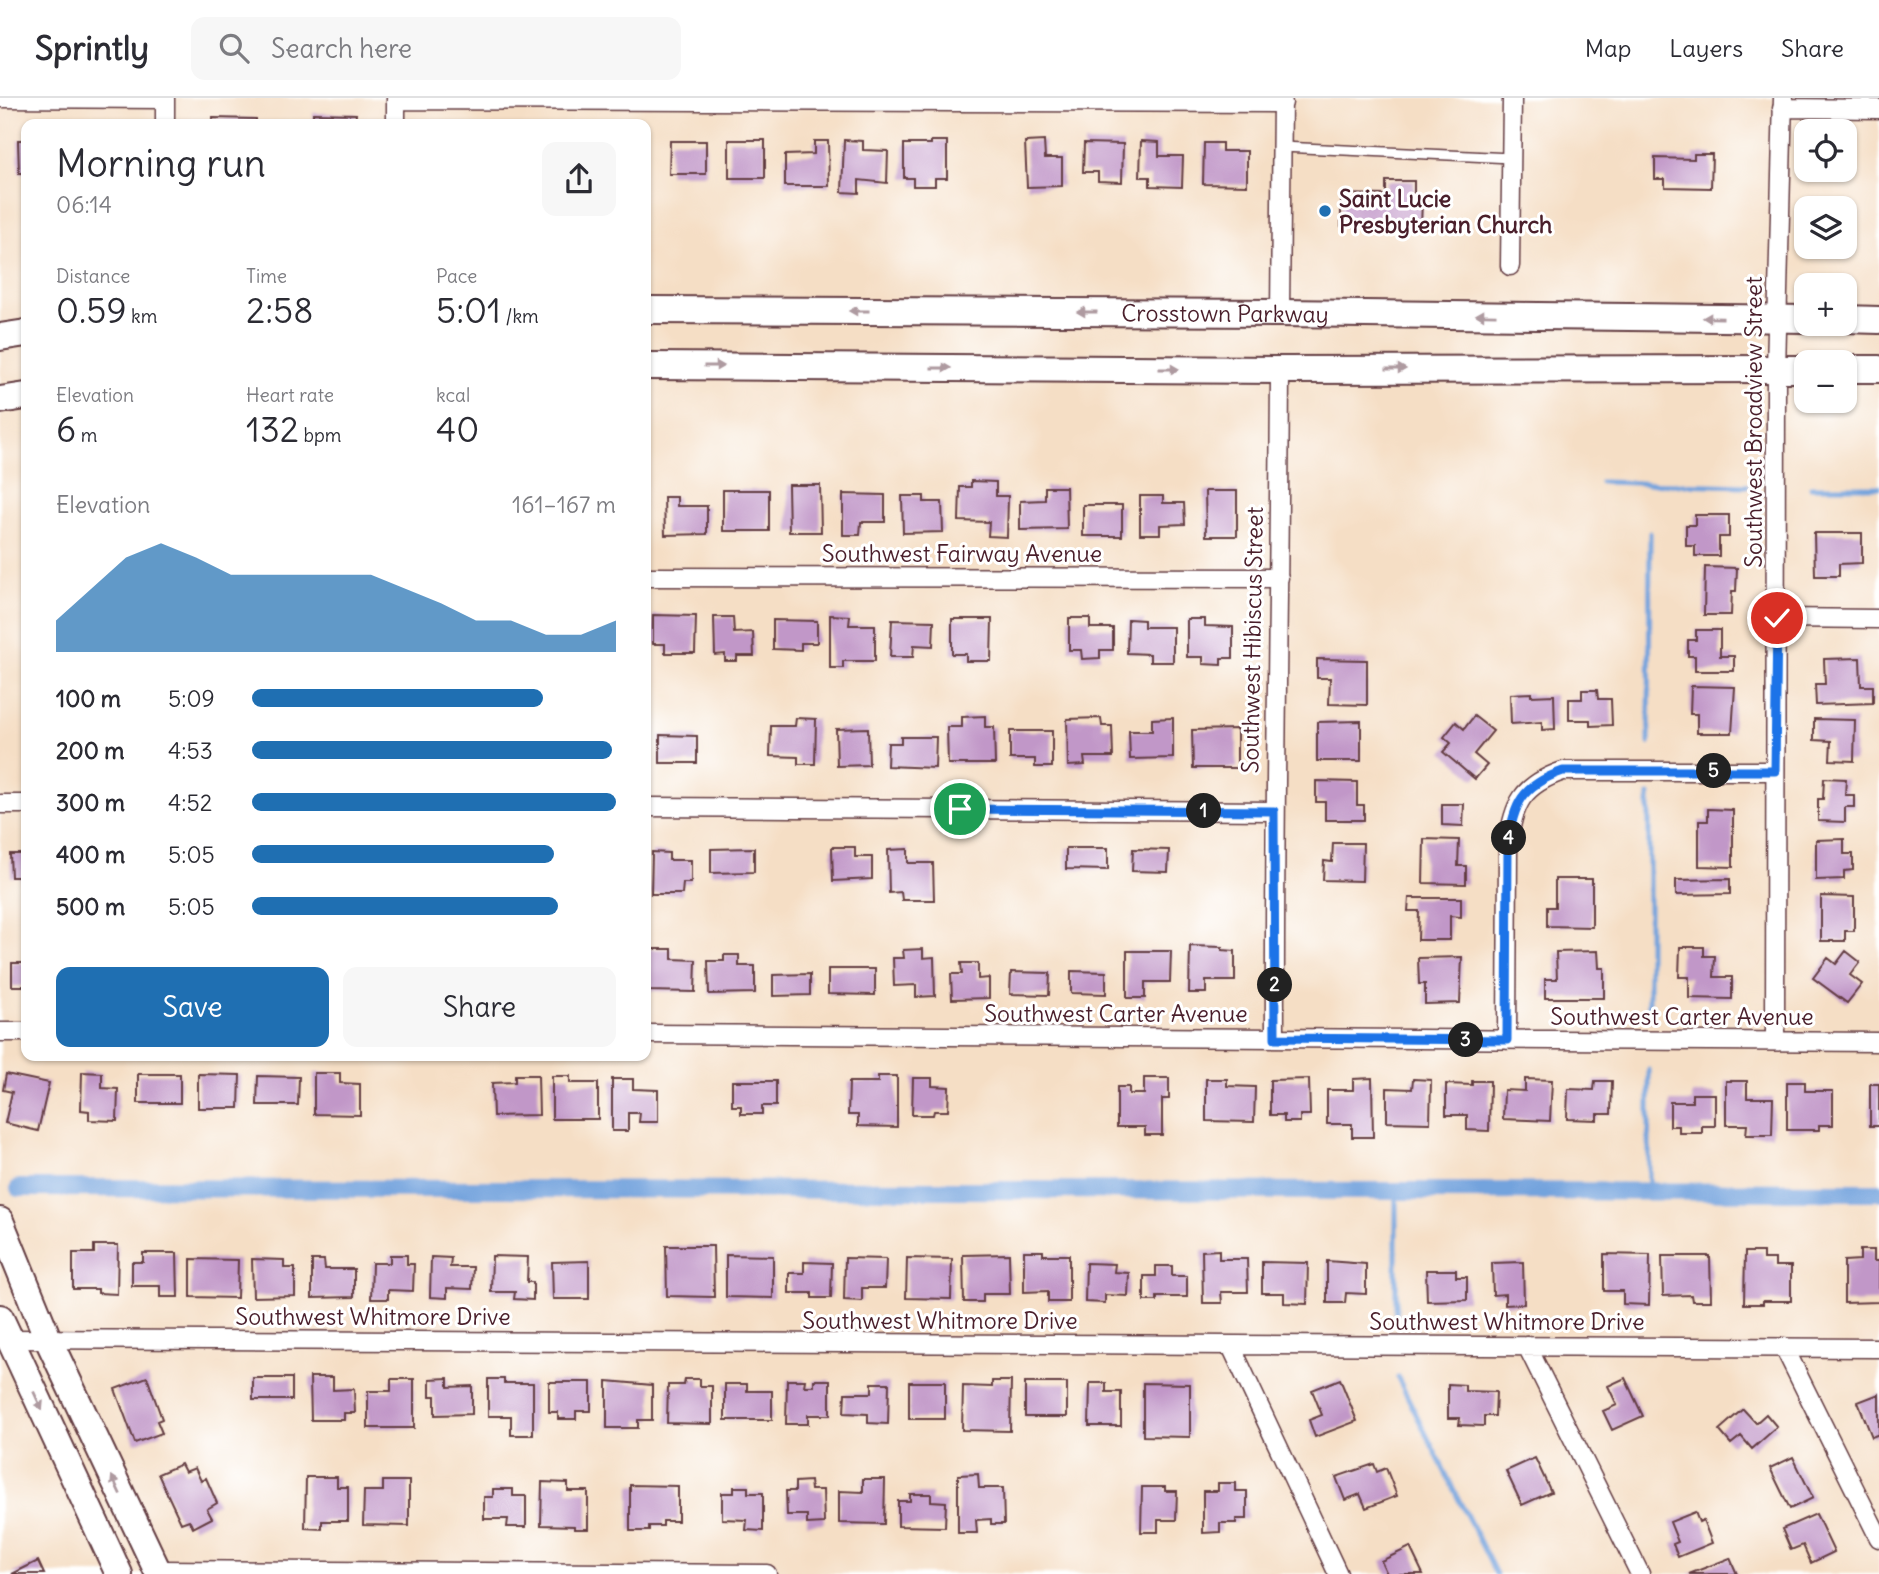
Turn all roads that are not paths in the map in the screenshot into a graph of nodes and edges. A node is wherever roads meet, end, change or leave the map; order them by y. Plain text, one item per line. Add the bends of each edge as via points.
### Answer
1 (0, 98) edge
2 (1511, 98) edge
3 (165, 99) edge
4 (396, 99) edge
5 (1282, 101) edge
6 (1782, 103) edge
7 (1879, 109) edge
8 (165, 119) edge
9 (396, 119) edge
10 (1282, 146) junction
11 (1511, 158) junction
12 (1510, 267) dead end
13 (651, 310) edge
14 (1280, 313) junction
15 (1777, 319) junction
16 (1794, 319) edge
17 (1857, 319) edge
18 (1879, 320) edge
19 (21, 334) edge
20 (0, 337) edge
21 (651, 366) edge
22 (1776, 369) junction
23 (1794, 369) edge
24 (1857, 369) edge
25 (1879, 369) edge
26 (1280, 370) junction
27 (21, 397) edge
28 (0, 400) edge
29 (651, 577) edge
30 (1279, 578) junction
31 (1777, 618) junction
32 (1879, 619) edge
33 (1775, 771) junction
34 (0, 804) edge
35 (21, 804) edge
36 (651, 807) edge
37 (1274, 811) junction
38 (0, 1032) edge
39 (21, 1032) edge
40 (651, 1034) edge
41 (1275, 1038) junction
42 (1507, 1040) junction
43 (1775, 1041) junction
44 (1879, 1042) edge
45 (0, 1221) edge
46 (3, 1332) edge
47 (48, 1339) junction
48 (1231, 1346) junction
49 (1527, 1346) junction
50 (1784, 1347) junction
51 (1879, 1348) edge
52 (1879, 1538) edge
53 (158, 1572) edge
54 (119, 1574) edge
55 (766, 1574) edge
56 (1338, 1574) edge
57 (1640, 1574) edge

1 - 3 street
2 - 11 street
3 - 8 street
4 - 5 street
4 - 9 street
5 - 10 street
6 - 7 street
6 - 15 street, Southwest Broadview Street
10 - 11 lane
10 - 14 street
11 - 12 street
14 -> 13 main road, Crosstown Parkway
15 -> 14 main road, Crosstown Parkway
15 - 16 main road, Crosstown Parkway
15 - 22 street, Southwest Broadview Street
17 - 18 main road
19 - 20 main road
21 -> 26 main road
22 - 23 main road
26 -> 22 main road
22 - 31 street, Southwest Broadview Street
24 - 25 main road
26 - 30 street, Southwest Hibiscus Street
27 - 28 main road
29 - 30 street, Southwest Fairway Avenue
30 - 37 street, Southwest Hibiscus Street
31 - 32 street
31 - 33 street, Southwest Broadview Street
33 - 42 street via 1563,771 1544,778 1525,794 1512,814 1508,845
33 - 43 street, Southwest Broadview Street
34 - 35 street
36 - 37 street
37 - 41 street, Southwest Hibiscus Street
38 - 39 street
40 - 41 street, Southwest Carter Avenue
41 - 42 street, Southwest Carter Avenue
42 - 43 street, Southwest Carter Avenue
43 - 44 street, Southwest Carter Avenue
45 - 47 main road
46 - 47 street, Southwest Whitmore Drive
46 -> 54 main road
47 - 48 street, Southwest Whitmore Drive
53 -> 47 main road
48 - 49 street, Southwest Whitmore Drive
48 - 56 street
49 - 50 street, Southwest Whitmore Drive
49 - 57 street
50 - 51 street, Southwest Whitmore Drive
50 - 52 street
53 - 55 street

